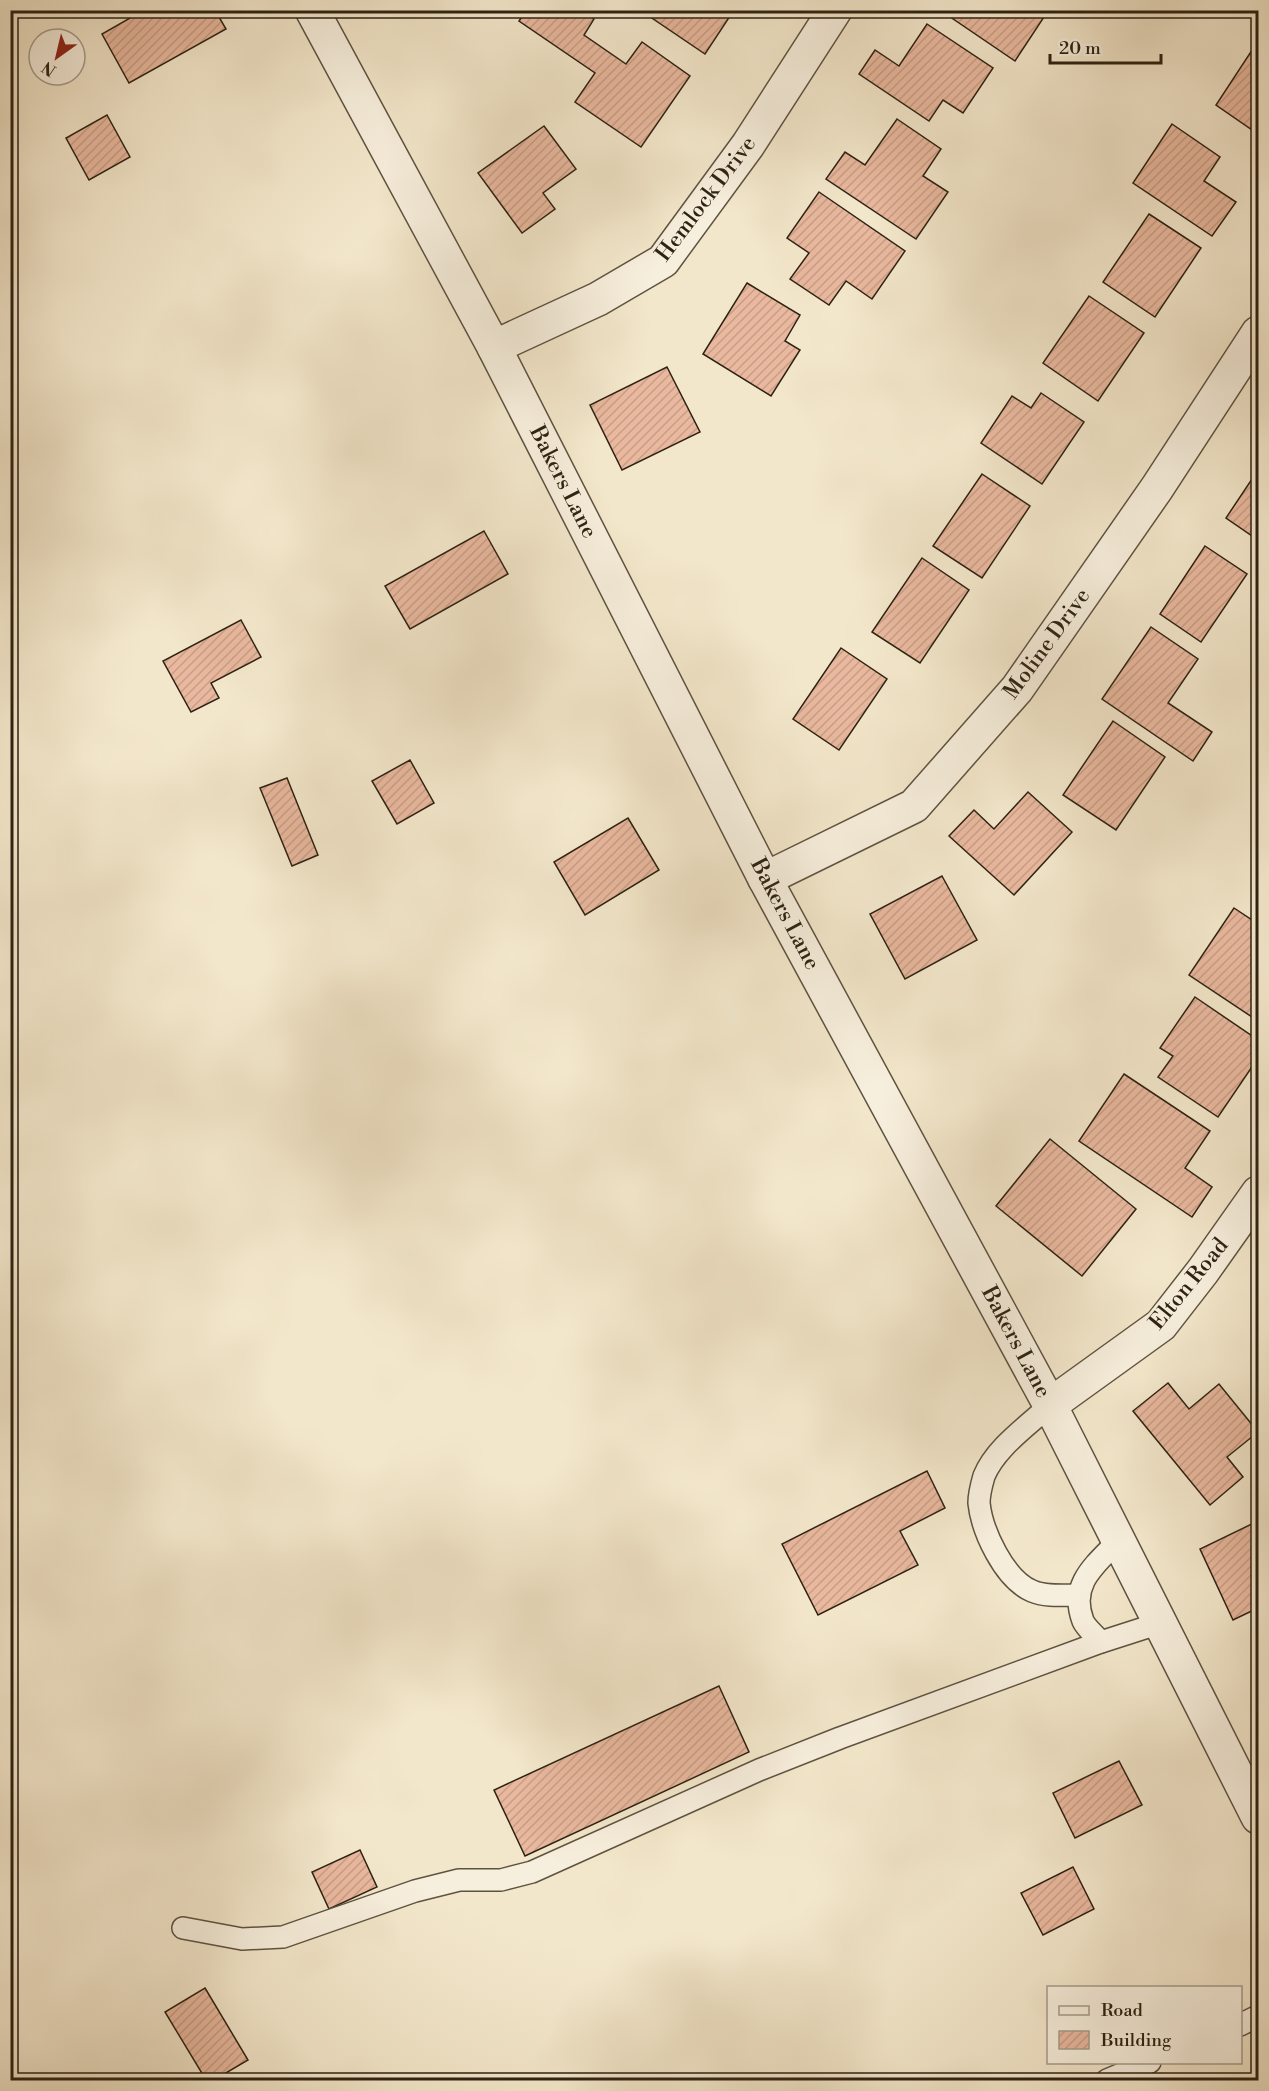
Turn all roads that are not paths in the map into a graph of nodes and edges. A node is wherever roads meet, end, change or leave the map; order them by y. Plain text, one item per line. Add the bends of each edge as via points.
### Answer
1 (312, 10) edge
2 (835, 10) edge
3 (1258, 333) edge
4 (494, 347) junction
5 (765, 879) junction
6 (1258, 1193) edge
7 (1050, 1405) junction
8 (1118, 1541) junction
9 (1078, 1595) junction
10 (1160, 1623) junction
11 (1101, 1642) junction
12 (1258, 1817) edge
13 (183, 1928) dead end
14 (1258, 2016) edge
15 (1242, 2024) edge
16 (1145, 2064) edge
17 (1107, 2080) edge

1 - 4 street, Bakers Lane
2 - 4 street, Hemlock Drive via 748,145 663,261 598,299
3 - 5 street, Moline Drive via 1157,488 1017,689 914,806
4 - 5 street, Bakers Lane
5 - 7 street, Bakers Lane
6 - 7 street, Elton Road via 1161,1324
7 - 8 street, Bakers Lane
7 - 9 lane via 1001,1450 984,1476 979,1501 988,1538 1011,1575 1031,1590
8 - 9 lane via 1088,1571
8 - 10 street, Bakers Lane
9 - 11 lane via 1084,1622
10 - 11 lane
10 - 12 street, Bakers Lane
11 - 13 lane via 759,1770 532,1872 501,1880 459,1880 283,1937 242,1939
14 - 15 lane
16 - 17 lane

